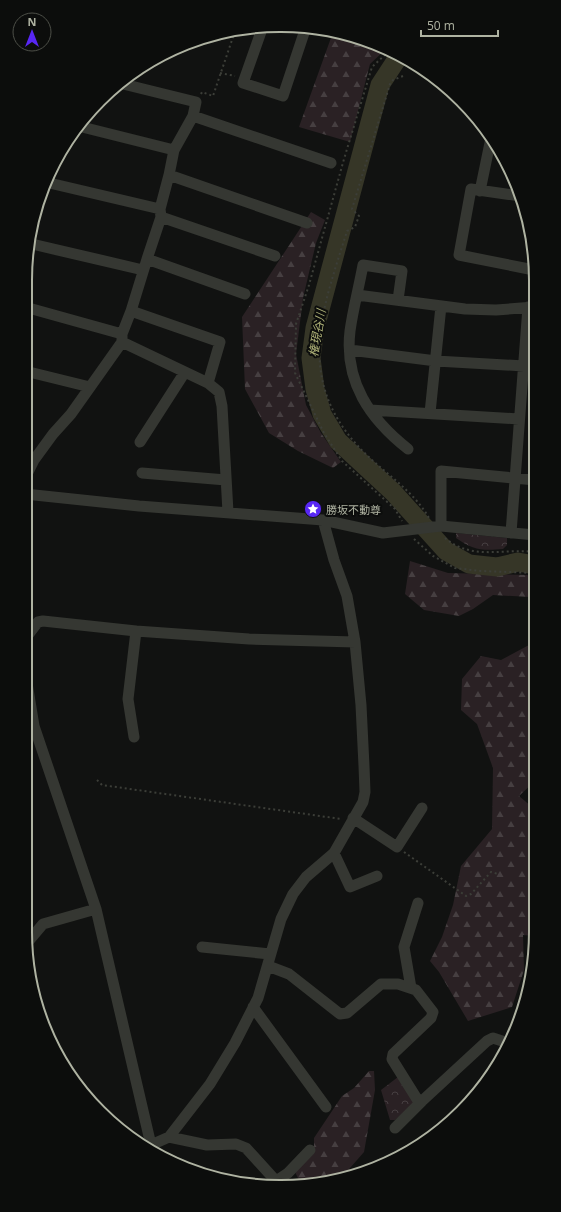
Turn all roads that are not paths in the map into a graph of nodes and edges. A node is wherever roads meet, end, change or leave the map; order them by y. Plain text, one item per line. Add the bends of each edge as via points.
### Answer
1 (260, 33) edge
2 (305, 33) edge
3 (127, 85) edge
4 (193, 116) junction
5 (84, 128) edge
6 (489, 146) edge
7 (174, 150) junction
8 (331, 163) dead end
9 (169, 175) junction
10 (52, 184) edge
11 (480, 191) junction
12 (514, 195) edge
13 (161, 213) junction
14 (307, 223) dead end
15 (35, 245) edge
16 (275, 256) dead end
17 (147, 259) junction
18 (528, 269) edge
19 (143, 270) junction
20 (245, 294) dead end
21 (358, 295) junction
22 (398, 300) junction
23 (441, 306) junction
24 (529, 307) edge
25 (32, 309) edge
26 (131, 311) junction
27 (529, 324) edge
28 (122, 338) junction
29 (350, 350) junction
30 (436, 361) junction
31 (524, 366) junction
32 (185, 372) junction
33 (32, 373) edge
34 (208, 383) junction
35 (90, 386) junction
36 (370, 410) junction
37 (430, 413) junction
38 (519, 419) junction
39 (140, 442) dead end
40 (408, 449) dead end
41 (32, 464) edge
42 (142, 473) dead end
43 (514, 478) junction
44 (226, 480) junction
45 (529, 480) edge
46 (32, 495) edge
47 (228, 512) junction
48 (322, 520) junction
49 (437, 527) junction
50 (511, 533) junction
51 (529, 534) edge
52 (32, 630) edge
53 (136, 631) junction
54 (355, 642) junction
55 (32, 714) edge
56 (134, 737) dead end
57 (422, 808) dead end
58 (353, 820) junction
59 (334, 853) junction
60 (377, 876) dead end
61 (418, 903) dead end
62 (96, 909) junction
63 (32, 936) edge
64 (202, 947) dead end
65 (270, 954) junction
66 (268, 966) junction
67 (411, 988) junction
68 (253, 1007) junction
69 (503, 1041) edge
70 (422, 1101) junction
71 (326, 1107) dead end
72 (395, 1128) dead end
73 (169, 1137) junction
74 (148, 1142) edge
75 (154, 1145) edge
76 (310, 1150) dead end
77 (275, 1180) edge
78 (278, 1180) edge

1 - 2 street via 242,83 284,96
3 - 4 street via 196,102
4 - 7 street
4 - 8 street
5 - 7 street
6 - 11 street
7 - 9 street
9 - 13 street
9 - 14 street
10 - 13 street
11 - 12 street
11 - 18 street via 471,189 459,255
13 - 16 street
13 - 17 street
15 - 19 street
17 - 19 street
17 - 20 street
19 - 26 street
21 - 22 street
21 - 22 street via 363,265 402,271
21 - 29 street via 350,332
22 - 23 street
23 - 24 street via 496,310
23 - 30 street
25 - 28 street
26 - 28 street
26 - 34 street via 220,342
27 - 31 street
28 - 32 street
28 - 35 street
29 - 30 street
29 - 36 street via 352,374
30 - 31 street
30 - 37 street
31 - 38 street
32 - 34 street
32 - 39 street
33 - 35 street
34 - 44 street via 220,392
35 - 41 street
36 - 37 street
36 - 40 street via 390,435
37 - 38 street
38 - 43 street
42 - 44 street
43 - 45 street
43 - 49 street via 441,470
43 - 50 street
44 - 47 street
46 - 47 street
47 - 48 street
48 - 49 street via 382,533
48 - 54 street via 347,596
49 - 50 street
50 - 51 street
52 - 53 street via 38,622 43,621
53 - 54 street via 249,639
53 - 56 street via 128,699
54 - 58 street via 365,792 363,802
55 - 62 street
57 - 58 street via 396,847
58 - 59 street
59 - 60 street via 350,887
59 - 65 street via 306,877 293,894
61 - 67 street via 404,947
62 - 63 street via 43,924
62 - 74 street
64 - 65 street
65 - 66 street
66 - 67 street via 289,974 340,1014 347,1013 381,984 398,984
66 - 68 street
67 - 70 street via 416,990 433,1012 431,1018 393,1054 392,1059 417,1099
68 - 71 street
68 - 73 street via 210,1084
69 - 70 street via 493,1038 487,1041
70 - 72 street
73 - 75 street
73 - 77 street via 207,1146 236,1144 246,1148
76 - 78 street

